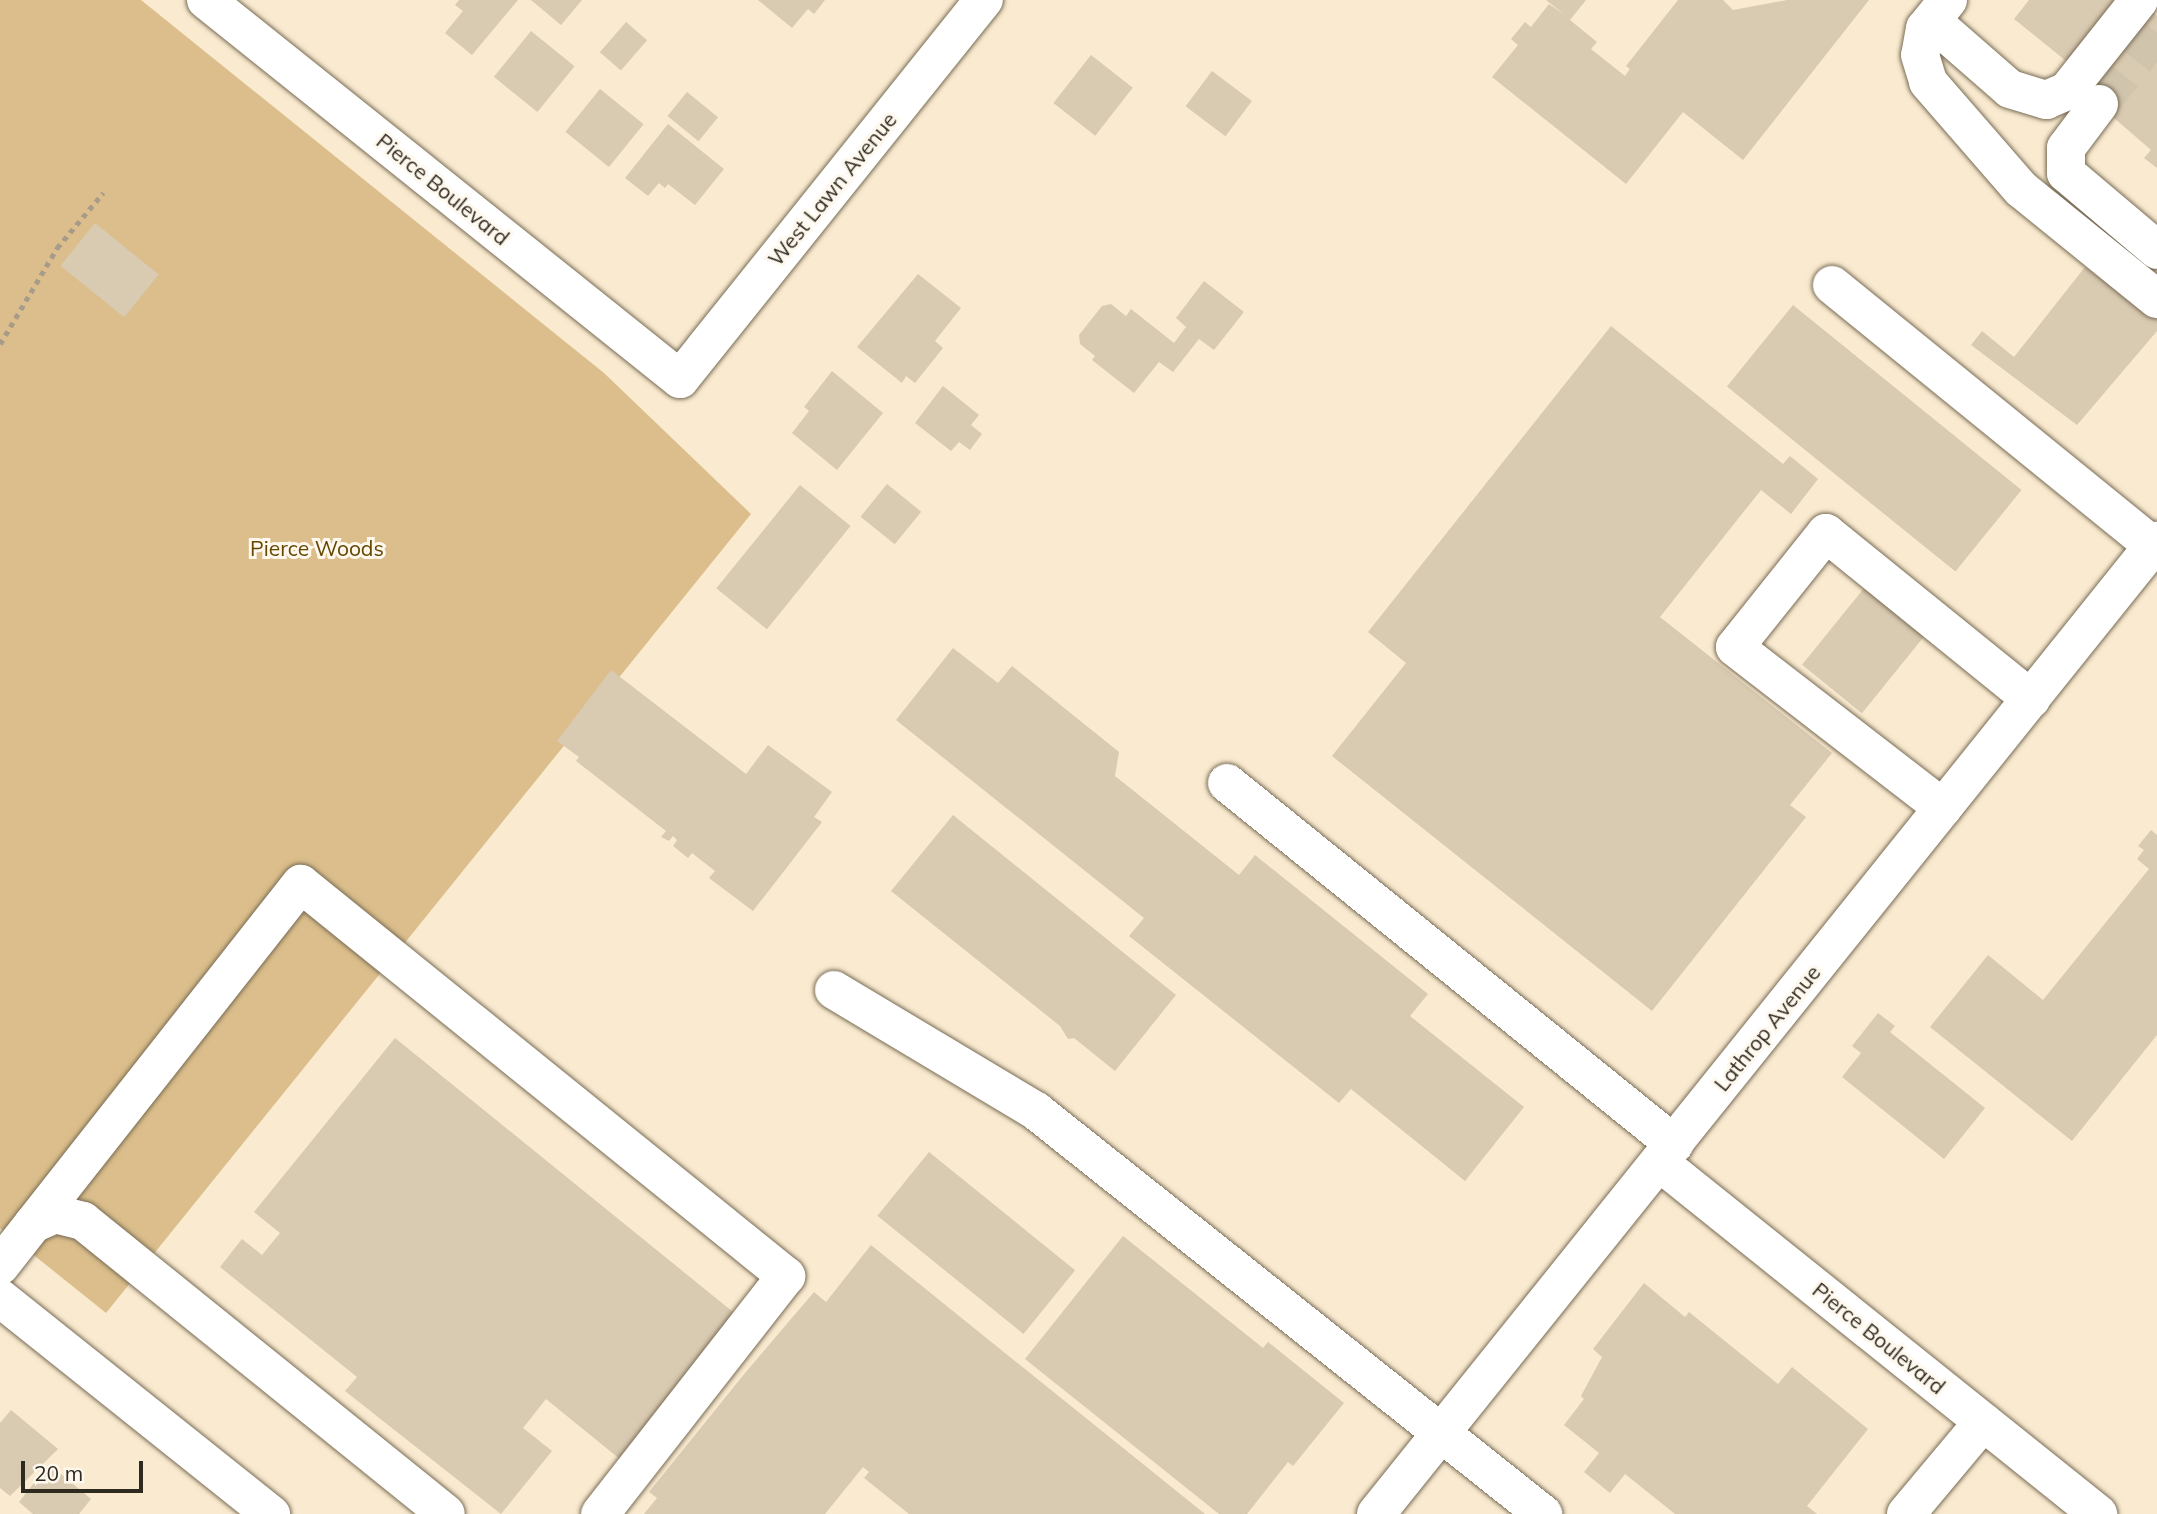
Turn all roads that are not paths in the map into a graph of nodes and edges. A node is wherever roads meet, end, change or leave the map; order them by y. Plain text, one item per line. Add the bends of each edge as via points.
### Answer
1 (206, 0) edge
2 (984, 0) edge
3 (2139, 0) edge
4 (1940, 10) edge
5 (2099, 104) tunnel mouth
6 (2157, 250) edge
7 (1832, 285) dead end
8 (2157, 299) edge
9 (680, 379) joint
10 (2155, 544) edge
11 (2031, 699) junction
12 (1227, 783) dead end
13 (1943, 808) junction
14 (834, 990) dead end
15 (1666, 1153) junction
16 (33, 1224) junction
17 (0, 1266) edge
18 (0, 1297) edge
19 (1983, 1422) junction
20 (1442, 1432) junction
21 (271, 1514) edge
22 (446, 1514) edge
23 (600, 1514) edge
24 (1376, 1514) edge
25 (1543, 1514) edge
26 (1906, 1514) edge
27 (2098, 1514) edge

1 - 9 street, Pierce Boulevard
2 - 9 street, West Lawn Avenue
3 - 4 street via 2067,91 2046,100 2010,89
4 - 8 street via 1920,55 1928,82 1947,108 2021,189
5 - 6 street via 2066,148 2066,173
7 - 10 street
10 - 11 street, Lathrop Avenue
11 - 13 street, Lathrop Avenue
11 - 13 street via 1826,533 1735,647
12 - 15 street, Pierce Boulevard
13 - 15 street, Lathrop Avenue
14 - 20 street via 1037,1111
15 - 19 street, Pierce Boulevard
15 - 20 street, Lathrop Avenue
16 - 17 street
16 - 22 street via 55,1214 82,1221
16 - 23 street via 301,884 786,1276
18 - 21 street
19 - 26 street
19 - 27 street, Pierce Boulevard
20 - 24 street, Lathrop Avenue
20 - 25 street

